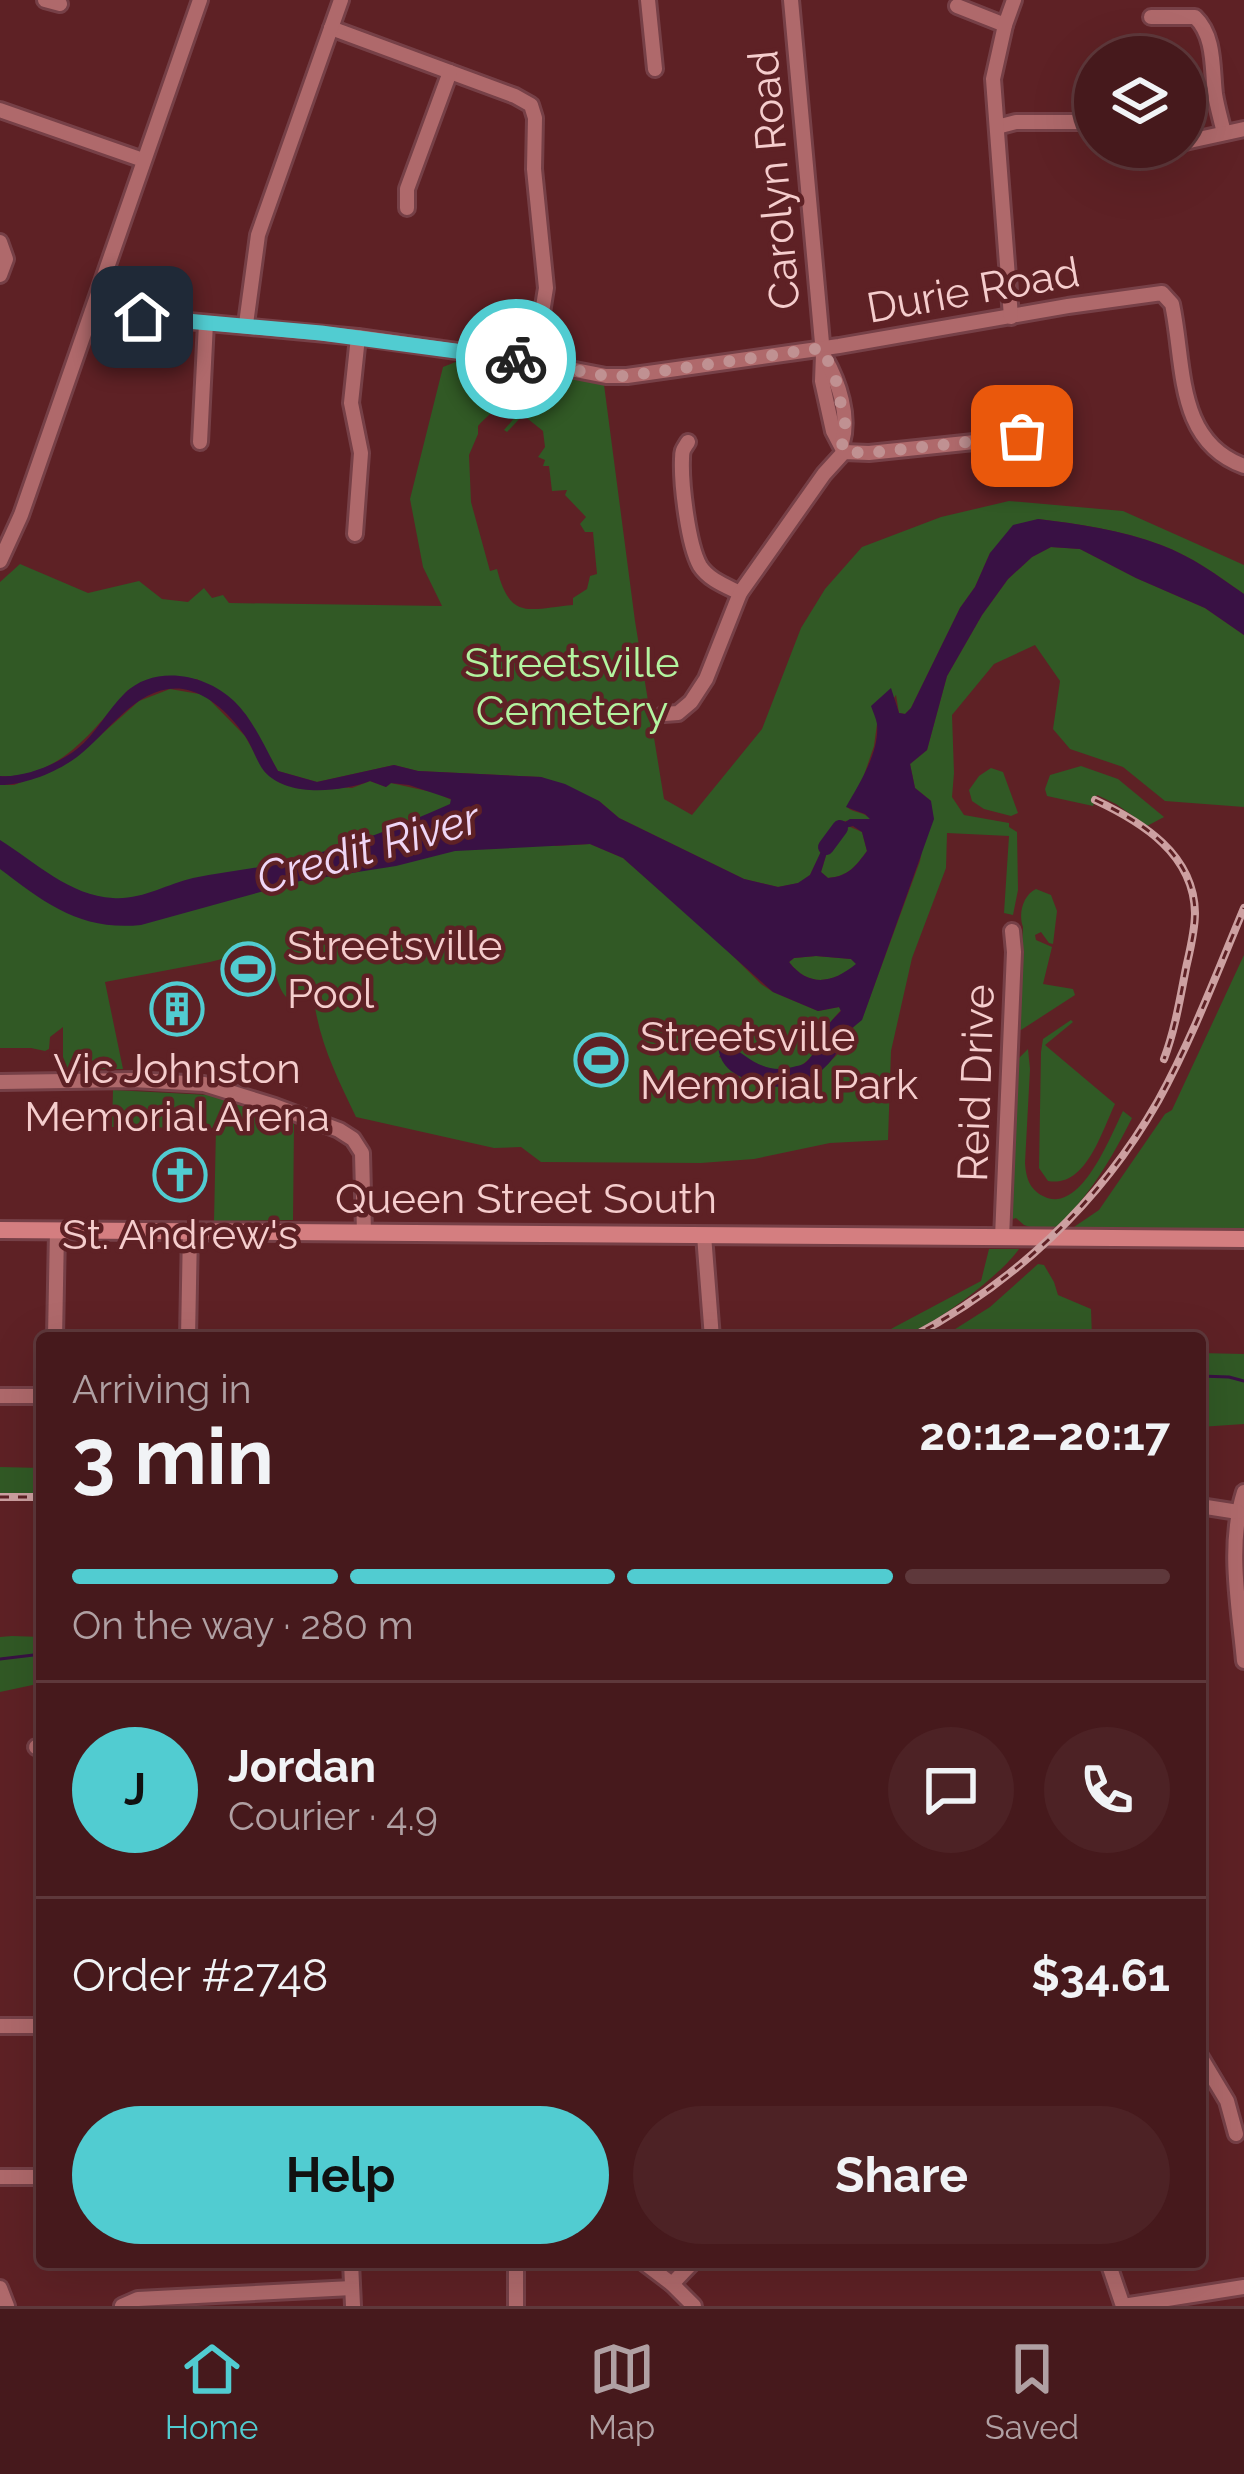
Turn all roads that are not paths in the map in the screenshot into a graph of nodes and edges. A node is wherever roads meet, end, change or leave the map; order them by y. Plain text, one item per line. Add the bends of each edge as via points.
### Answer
1 (200, 0) edge
2 (341, 0) edge
3 (648, 0) edge
4 (791, 0) edge
5 (1013, 0) edge
6 (957, 6) dead end
7 (1151, 17) dead end
8 (1005, 25) junction
9 (331, 28) junction
10 (655, 69) dead end
11 (450, 72) junction
12 (0, 110) edge
13 (1074, 122) edge
14 (997, 127) junction
15 (1244, 130) edge
16 (1225, 134) junction
17 (1206, 138) edge
18 (143, 160) junction
19 (407, 208) dead end
20 (0, 242) edge
21 (0, 275) edge
22 (92, 312) junction
23 (1012, 317) junction
24 (206, 323) junction
25 (246, 325) junction
26 (358, 337) junction
27 (822, 351) junction
28 (534, 362) junction
29 (1048, 430) dead end
30 (200, 442) dead end
31 (688, 442) dead end
32 (843, 448) junction
33 (1244, 466) edge
34 (356, 534) dead end
35 (0, 560) edge
36 (740, 593) junction
37 (664, 714) dead end
38 (1012, 931) dead end
39 (0, 1082) edge
40 (0, 1230) edge
41 (57, 1231) junction
42 (190, 1231) junction
43 (364, 1232) junction
44 (704, 1235) junction
45 (1002, 1238) junction
46 (1244, 1239) edge
47 (55, 1332) edge
48 (188, 1332) edge
49 (712, 1332) edge
50 (0, 1396) edge
51 (36, 1396) edge
52 (1244, 1492) edge
53 (1206, 1507) edge
54 (1238, 1512) junction
55 (1244, 1661) edge
56 (0, 2026) edge
57 (36, 2026) edge
58 (1206, 2066) edge
59 (1236, 2134) dead end
60 (0, 2177) edge
61 (36, 2177) edge
62 (351, 2268) edge
63 (516, 2268) edge
64 (651, 2268) edge
65 (687, 2268) edge
66 (1110, 2268) edge
67 (672, 2284) junction
68 (1244, 2287) edge
69 (0, 2288) edge
70 (352, 2288) junction
71 (8, 2306) edge
72 (122, 2306) edge
73 (353, 2306) edge
74 (516, 2306) edge
75 (694, 2306) edge
76 (1123, 2306) edge

1 - 18 street
2 - 9 street
3 - 10 street
4 - 27 street, Carolyn Road
5 - 8 street
6 - 8 street
7 - 16 street via 1195,17 1204,26
8 - 14 street via 993,79
9 - 11 street
9 - 25 street via 258,235
11 - 19 street
11 - 28 street via 515,96 535,118 546,288
12 - 18 street
13 - 14 street
14 - 23 street
15 - 16 street
16 - 17 street
18 - 22 street
20 - 21 street
22 - 24 street, Durie Road
22 - 35 street
23 - 27 street, Durie Road
23 - 33 street, Durie Road via 1162,293 1172,304 1196,429
24 - 25 street, Durie Road
24 - 30 street
25 - 26 street, Durie Road
26 - 28 street, Durie Road
26 - 34 street via 351,403 361,453
27 - 28 street, Durie Road via 627,376
27 - 32 street, Carolyn Road via 822,381
29 - 32 street via 891,451
31 - 36 street via 681,454 694,552 702,570
32 - 36 street
36 - 37 street via 692,702
38 - 45 street, Reid Drive
39 - 43 street via 209,1085 340,1130 364,1159
40 - 41 main road, Queen Street South
41 - 42 main road, Queen Street South
41 - 47 street
42 - 43 main road, Queen Street South
42 - 48 street
43 - 44 main road, Queen Street South
44 - 45 main road, Queen Street South
44 - 49 street
45 - 46 main road, Queen Street South
50 - 51 street
52 - 54 street
53 - 54 street
54 - 55 street
56 - 57 street
58 - 59 street
60 - 61 street
62 - 70 street
63 - 74 street
64 - 67 street
65 - 67 street
66 - 76 street
67 - 75 street
68 - 76 street
69 - 71 street
70 - 72 street
70 - 73 street

